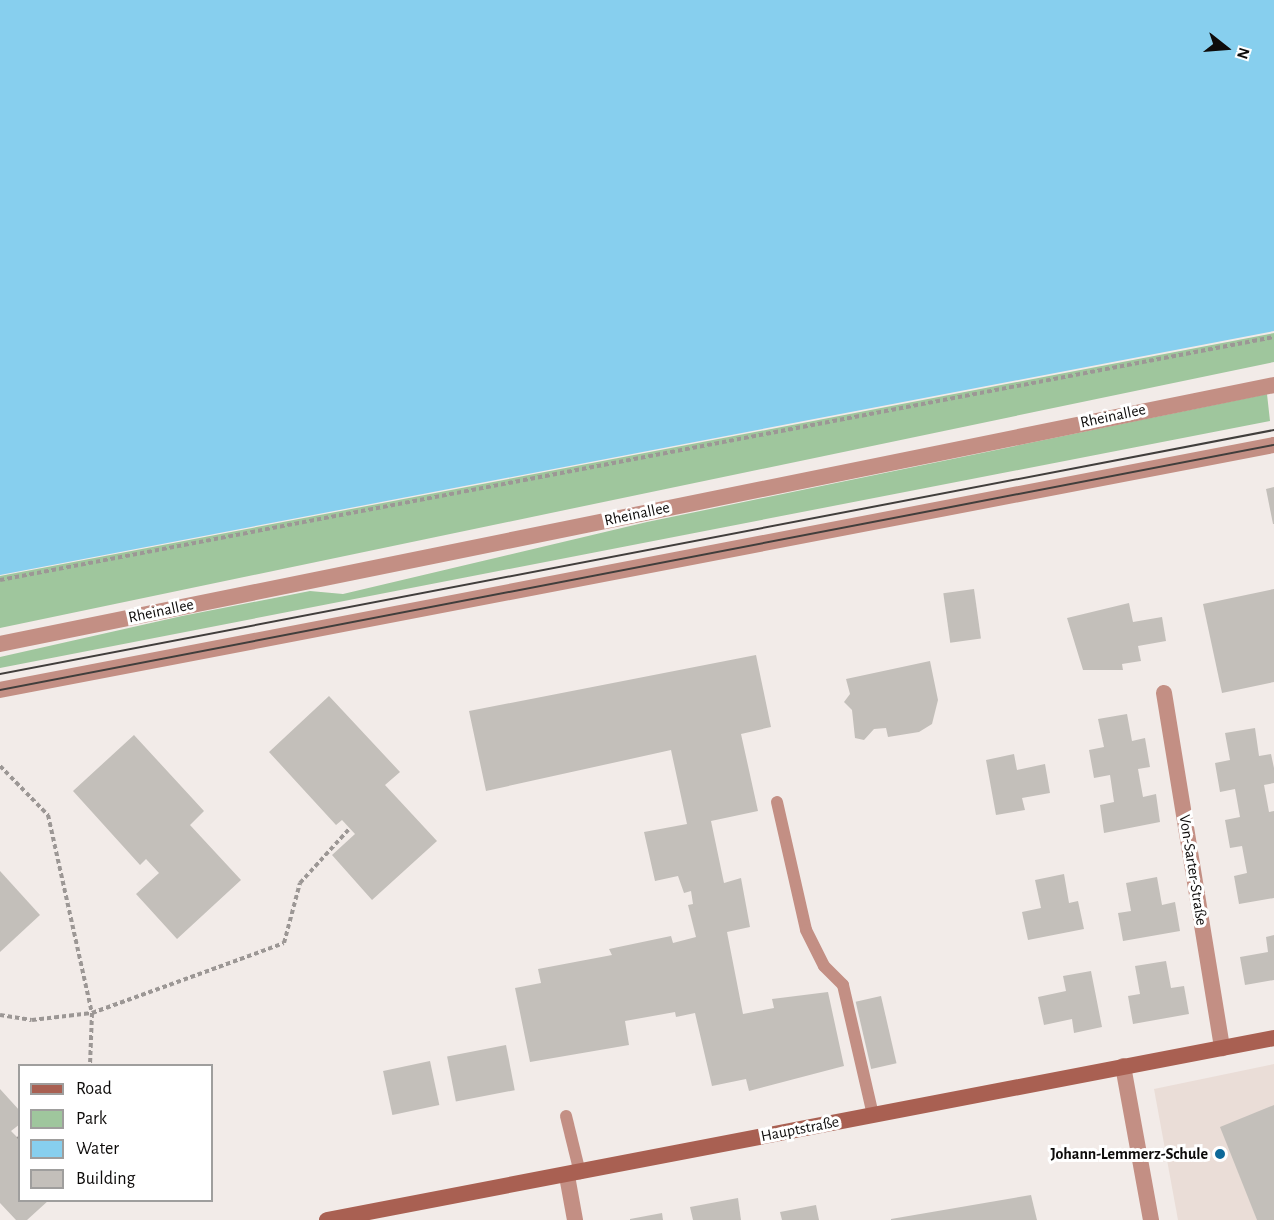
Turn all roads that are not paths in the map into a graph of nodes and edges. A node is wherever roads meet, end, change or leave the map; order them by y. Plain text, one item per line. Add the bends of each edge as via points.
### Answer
1 (1274, 385) edge
2 (1274, 445) edge
3 (0, 644) edge
4 (0, 690) edge
5 (1164, 693) dead end
6 (777, 802) dead end
7 (1274, 1038) edge
8 (1222, 1048) junction
9 (1123, 1066) junction
10 (873, 1115) junction
11 (566, 1116) dead end
12 (574, 1174) junction
13 (327, 1220) edge
14 (575, 1220) edge
15 (1151, 1220) edge

1 - 3 street, Rheinallee
2 - 4 street
5 - 8 street, Von-Sarter-Straße
6 - 10 lane via 806,930 824,966 843,985
7 - 8 main road, Hauptstraße
8 - 9 main road, Hauptstraße
9 - 10 main road, Hauptstraße
9 - 15 street
10 - 12 main road, Hauptstraße
11 - 12 lane
12 - 13 main road, Hauptstraße
12 - 14 street

